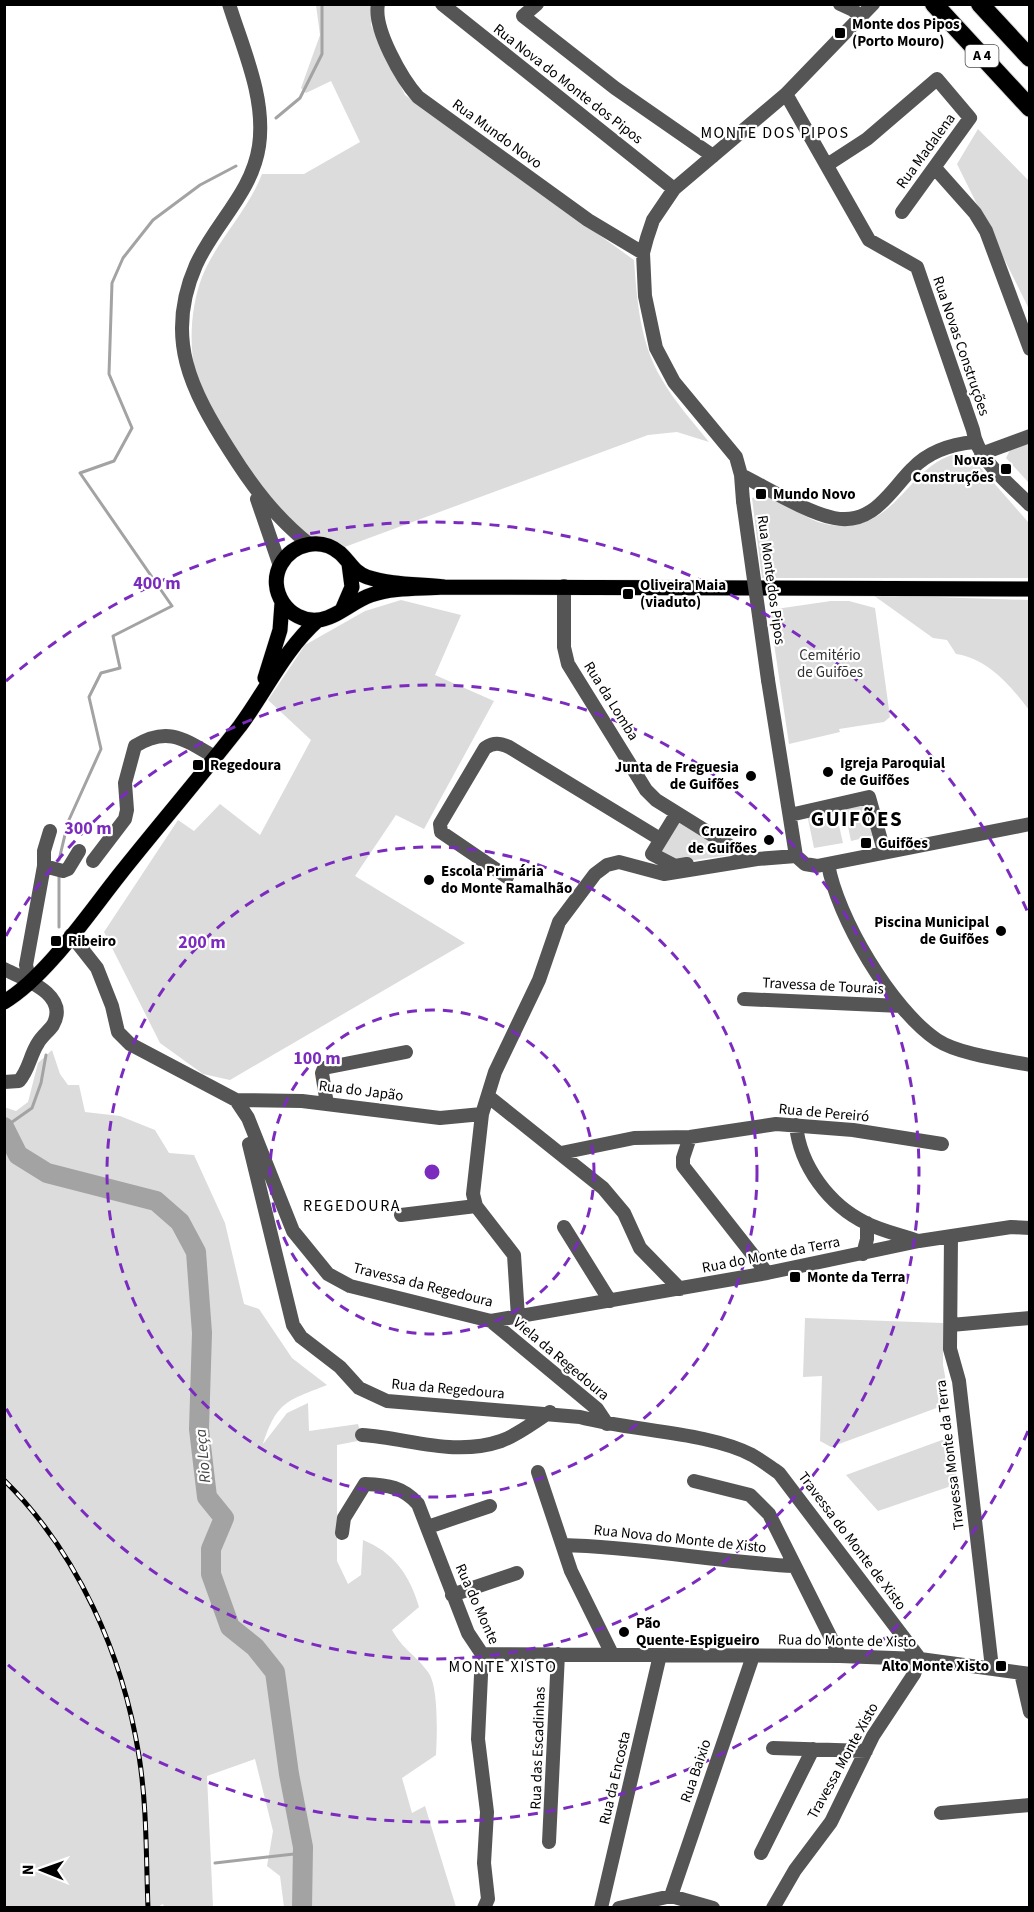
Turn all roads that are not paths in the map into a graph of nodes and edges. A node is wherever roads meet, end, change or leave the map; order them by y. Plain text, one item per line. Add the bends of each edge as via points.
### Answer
1 (229, 4) edge
2 (378, 4) edge
3 (442, 4) edge
4 (537, 4) edge
5 (840, 4) edge
6 (873, 4) edge
7 (934, 4) edge
8 (981, 4) edge
9 (861, 17) junction
10 (1029, 58) edge
11 (786, 94) junction
12 (1029, 108) edge
13 (713, 156) junction
14 (827, 165) junction
15 (935, 168) junction
16 (674, 189) junction
17 (902, 212) dead end
18 (644, 253) junction
19 (1029, 350) edge
20 (1029, 436) edge
21 (978, 448) junction
22 (741, 475) junction
23 (252, 486) junction
24 (1029, 506) edge
25 (309, 544) junction
26 (348, 564) junction
27 (280, 566) junction
28 (564, 586) junction
29 (444, 587) junction
30 (1029, 589) edge
31 (282, 603) junction
32 (343, 608) junction
33 (318, 620) junction
34 (261, 691) junction
35 (213, 756) junction
36 (677, 813) junction
37 (790, 815) junction
38 (1029, 824) edge
39 (50, 831) dead end
40 (660, 839) junction
41 (79, 851) dead end
42 (884, 851) junction
43 (796, 856) junction
44 (752, 858) junction
45 (93, 861) dead end
46 (828, 864) junction
47 (44, 866) junction
48 (507, 877) dead end
49 (72, 935) junction
50 (4, 969) edge
51 (30, 982) junction
52 (744, 999) dead end
53 (4, 1002) edge
54 (901, 1006) junction
55 (406, 1052) dead end
56 (1029, 1065) edge
57 (4, 1082) edge
58 (489, 1097) junction
59 (236, 1100) junction
60 (327, 1104) junction
61 (482, 1114) junction
62 (796, 1125) junction
63 (690, 1137) junction
64 (942, 1144) dead end
65 (561, 1153) junction
66 (476, 1206) junction
67 (401, 1215) dead end
68 (867, 1223) junction
69 (564, 1227) dead end
70 (1029, 1228) edge
71 (951, 1237) junction
72 (919, 1241) junction
73 (863, 1254) junction
74 (767, 1273) junction
75 (680, 1289) junction
76 (610, 1300) junction
77 (518, 1317) junction
78 (1029, 1318) edge
79 (491, 1321) junction
80 (951, 1325) junction
81 (550, 1412) junction
82 (608, 1424) junction
83 (362, 1435) dead end
84 (538, 1472) dead end
85 (694, 1481) dead end
86 (490, 1506) dead end
87 (428, 1527) junction
88 (342, 1533) dead end
89 (563, 1545) junction
90 (794, 1566) junction
91 (517, 1573) dead end
92 (452, 1595) junction
93 (482, 1654) junction
94 (558, 1654) junction
95 (612, 1654) junction
96 (660, 1655) junction
97 (753, 1656) junction
98 (840, 1656) junction
99 (920, 1659) junction
100 (992, 1668) junction
101 (1025, 1674) edge
102 (1029, 1712) edge
103 (773, 1748) dead end
104 (813, 1749) junction
105 (866, 1751) junction
106 (1029, 1805) edge
107 (941, 1813) dead end
108 (549, 1842) dead end
109 (761, 1853) dead end
110 (671, 1896) junction
111 (484, 1908) edge
112 (601, 1908) edge
113 (620, 1908) edge
114 (713, 1908) edge
115 (773, 1908) edge

1 - 23 street via 256,93 259,146 249,182 197,263 188,286 182,330 185,364 195,392
2 - 18 street, Rua Mundo Novo via 382,34 418,97 588,220
3 - 16 street, Rua Nova do Monte dos Pipos
4 - 13 street via 523,16 615,88
5 - 9 street
6 - 9 street, Rua Monte dos Pipos
7 - 12 highway, A 4
8 - 10 highway, A 4
9 - 11 street, Rua Monte dos Pipos
11 - 13 street, Rua Monte dos Pipos
11 - 14 street, Rua Novas Construções
13 - 16 street, Rua Monte dos Pipos
14 - 15 street, Rua Madalena via 867,140 937,79 970,118
14 - 21 street, Rua Novas Construções via 870,240 917,267
15 - 17 street, Rua Madalena
15 - 19 street via 971,207 986,231
16 - 18 street, Rua Monte dos Pipos via 653,220
18 - 22 street, Rua Monte dos Pipos via 649,322 663,364 736,457
20 - 21 street
21 - 22 street via 950,446 928,457 912,468 889,498 869,512 849,519 826,516
21 - 24 street
22 - 37 street, Rua Monte dos Pipos, bridge
23 - 25 street
23 - 27 street
25 - 26 main road via 332,548
25 - 27 main road via 297,548
26 - 29 main road via 355,572 372,579
26 - 32 main road via 352,587
27 - 31 main road via 276,584
28 - 29 main road
28 - 30 main road
28 - 36 street, Rua da Lomba via 564,647 572,673 646,790
29 - 32 main road via 374,594
31 - 33 main road via 297,616
31 - 34 main road via 280,630
32 - 33 main road
33 - 34 main road via 305,631
34 - 35 main road via 241,725
35 - 45 street via 167,734 135,746 125,783 124,819
35 - 49 main road
36 - 40 street
36 - 44 street, Rua da Lomba
37 - 42 street via 869,796
37 - 43 street, Rua Monte dos Pipos
38 - 42 street
39 - 47 street
40 - 44 street via 652,854 675,866
40 - 48 street via 509,747 492,744 485,748 440,824 441,832
41 - 47 street via 68,870
42 - 46 street
43 - 44 street
43 - 46 street via 811,866
44 - 58 street via 664,874 619,862 595,874 559,922
46 - 54 street via 845,917
47 - 51 street via 26,965
49 - 51 main road
49 - 59 street via 97,968 118,1032 130,1044
50 - 51 street
51 - 53 main road
51 - 57 street via 43,987 57,1013 25,1074 19,1081
52 - 54 street, Travessa de Tourais
54 - 56 street via 937,1041
55 - 60 street via 324,1068
58 - 61 street
58 - 65 street
59 - 60 street, Rua do Japão
59 - 79 street, Travessa da Regedoura via 248,1118 293,1231 328,1274 350,1286
59 - 81 street, Rua da Regedoura via 293,1325 301,1337 340,1367 359,1388 387,1401
60 - 61 street, Rua do Japão via 440,1118
61 - 66 street via 473,1194
62 - 63 street, Rua de Pereiró via 776,1124
62 - 64 street, Rua de Pereiró
62 - 68 street via 804,1158 815,1177 839,1204
63 - 65 street, Rua de Pereiró via 634,1138
63 - 74 street via 683,1166
65 - 75 street via 616,1202 640,1248
66 - 67 street
66 - 77 street, Travessa da Regedoura via 514,1255
68 - 72 street
68 - 73 street
69 - 76 street
70 - 71 street, Rua do Monte da Terra via 1011,1227
71 - 72 street, Rua do Monte da Terra
71 - 80 street, Travessa Monte da Terra
72 - 73 street, Rua do Monte da Terra
73 - 74 street, Rua do Monte da Terra
74 - 75 street, Rua do Monte da Terra
75 - 76 street, Rua do Monte da Terra
76 - 77 street, Rua do Monte da Terra
77 - 79 street, Travessa da Regedoura
78 - 80 street
79 - 82 street, Viela da Regedoura via 597,1409
80 - 100 street, Travessa Monte da Terra via 950,1349 959,1382
81 - 82 street, Rua da Regedoura
81 - 83 street via 503,1440 480,1446 432,1447
82 - 99 street, Travessa do Monte de Xisto via 722,1444 751,1455 779,1473
84 - 89 street
85 - 90 street via 750,1495 769,1514
86 - 87 street
87 - 88 street, Rua do Monte via 418,1504 406,1491 365,1484 344,1518
87 - 92 street, Rua do Monte
89 - 90 street, Rua Nova do Monte de Xisto via 621,1546 725,1562
89 - 95 street
90 - 98 street
91 - 92 street
92 - 93 street, Rua do Monte
93 - 94 street, Rua do Monte de Xisto
93 - 111 street, Rua do Monte via 478,1739 487,1812 484,1863 488,1899
94 - 95 street, Rua do Monte de Xisto
94 - 108 street, Rua das Escadinhas
95 - 96 street, Rua do Monte de Xisto
96 - 97 street, Rua do Monte de Xisto
96 - 112 street, Rua da Encosta
97 - 98 street, Rua do Monte de Xisto
97 - 110 street, Rua Baixio
98 - 99 street, Rua do Monte de Xisto
99 - 100 street, Rua do Monte de Xisto
99 - 105 street, Travessa Monte Xisto
100 - 101 street, Rua do Monte de Xisto
101 - 102 street
103 - 104 street
104 - 105 street
104 - 109 street
105 - 115 street, Travessa Monte Xisto via 831,1822 795,1870
106 - 107 street
110 - 113 street
110 - 114 street

